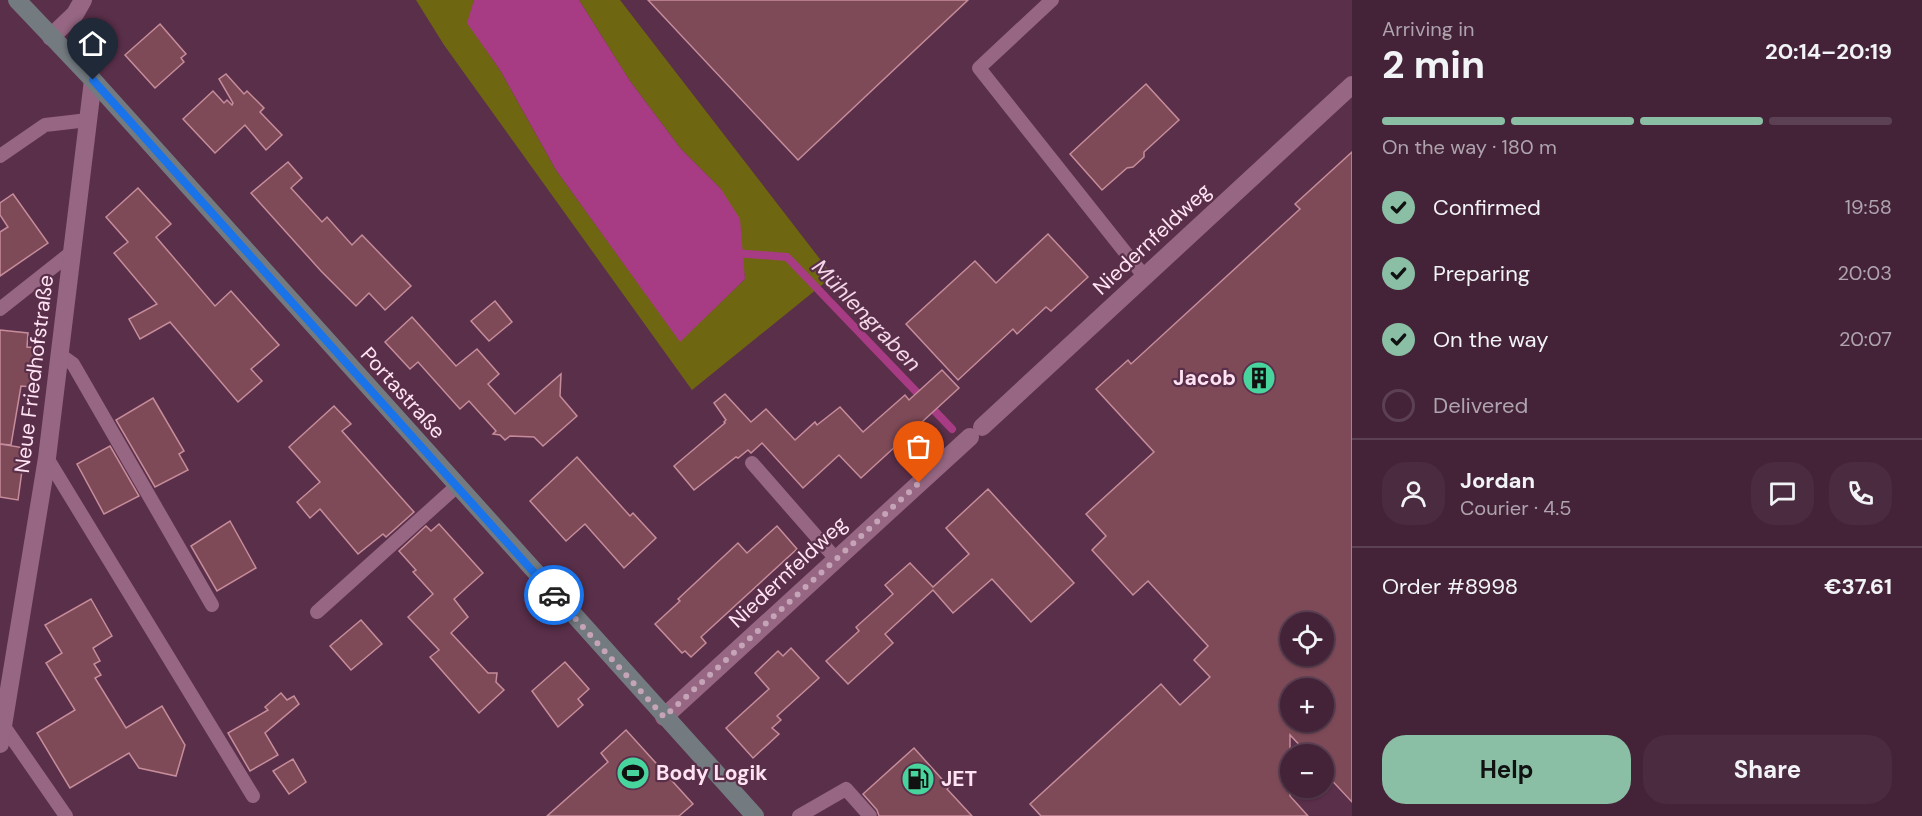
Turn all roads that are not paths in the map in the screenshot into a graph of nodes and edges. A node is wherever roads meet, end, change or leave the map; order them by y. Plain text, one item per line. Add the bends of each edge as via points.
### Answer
1 (17, 0) edge
2 (83, 0) edge
3 (1052, 0) edge
4 (51, 37) junction
5 (93, 80) junction
6 (1352, 85) edge
7 (88, 120) junction
8 (0, 156) edge
9 (72, 252) junction
10 (1144, 276) junction
11 (0, 309) edge
12 (59, 354) junction
13 (47, 458) junction
14 (752, 463) dead end
15 (457, 486) junction
16 (836, 559) junction
17 (212, 605) dead end
18 (317, 612) dead end
19 (664, 717) junction
20 (3, 725) junction
21 (0, 744) edge
22 (253, 796) dead end
23 (66, 816) edge
24 (755, 816) edge
25 (799, 816) edge
26 (870, 816) edge

1 - 4 main road, Portastraße
2 - 4 street via 75,14
3 - 10 lane via 979,68
4 - 5 main road, Portastraße
5 - 7 street, Neue Friedhofstraße
5 - 15 main road, Portastraße
6 - 10 street, Niedernfeldweg
7 - 8 lane via 45,125
7 - 9 street, Neue Friedhofstraße
9 - 11 lane
9 - 12 street, Neue Friedhofstraße
10 - 16 street, Niedernfeldweg
12 - 13 street, Neue Friedhofstraße
12 - 17 lane via 73,364
13 - 20 street, Neue Friedhofstraße
13 - 22 lane
14 - 16 lane
15 - 18 lane
15 - 19 main road, Portastraße
16 - 19 street, Niedernfeldweg
19 - 24 main road, Portastraße
20 - 21 street, Neue Friedhofstraße
20 - 23 lane
25 - 26 lane via 846,789

